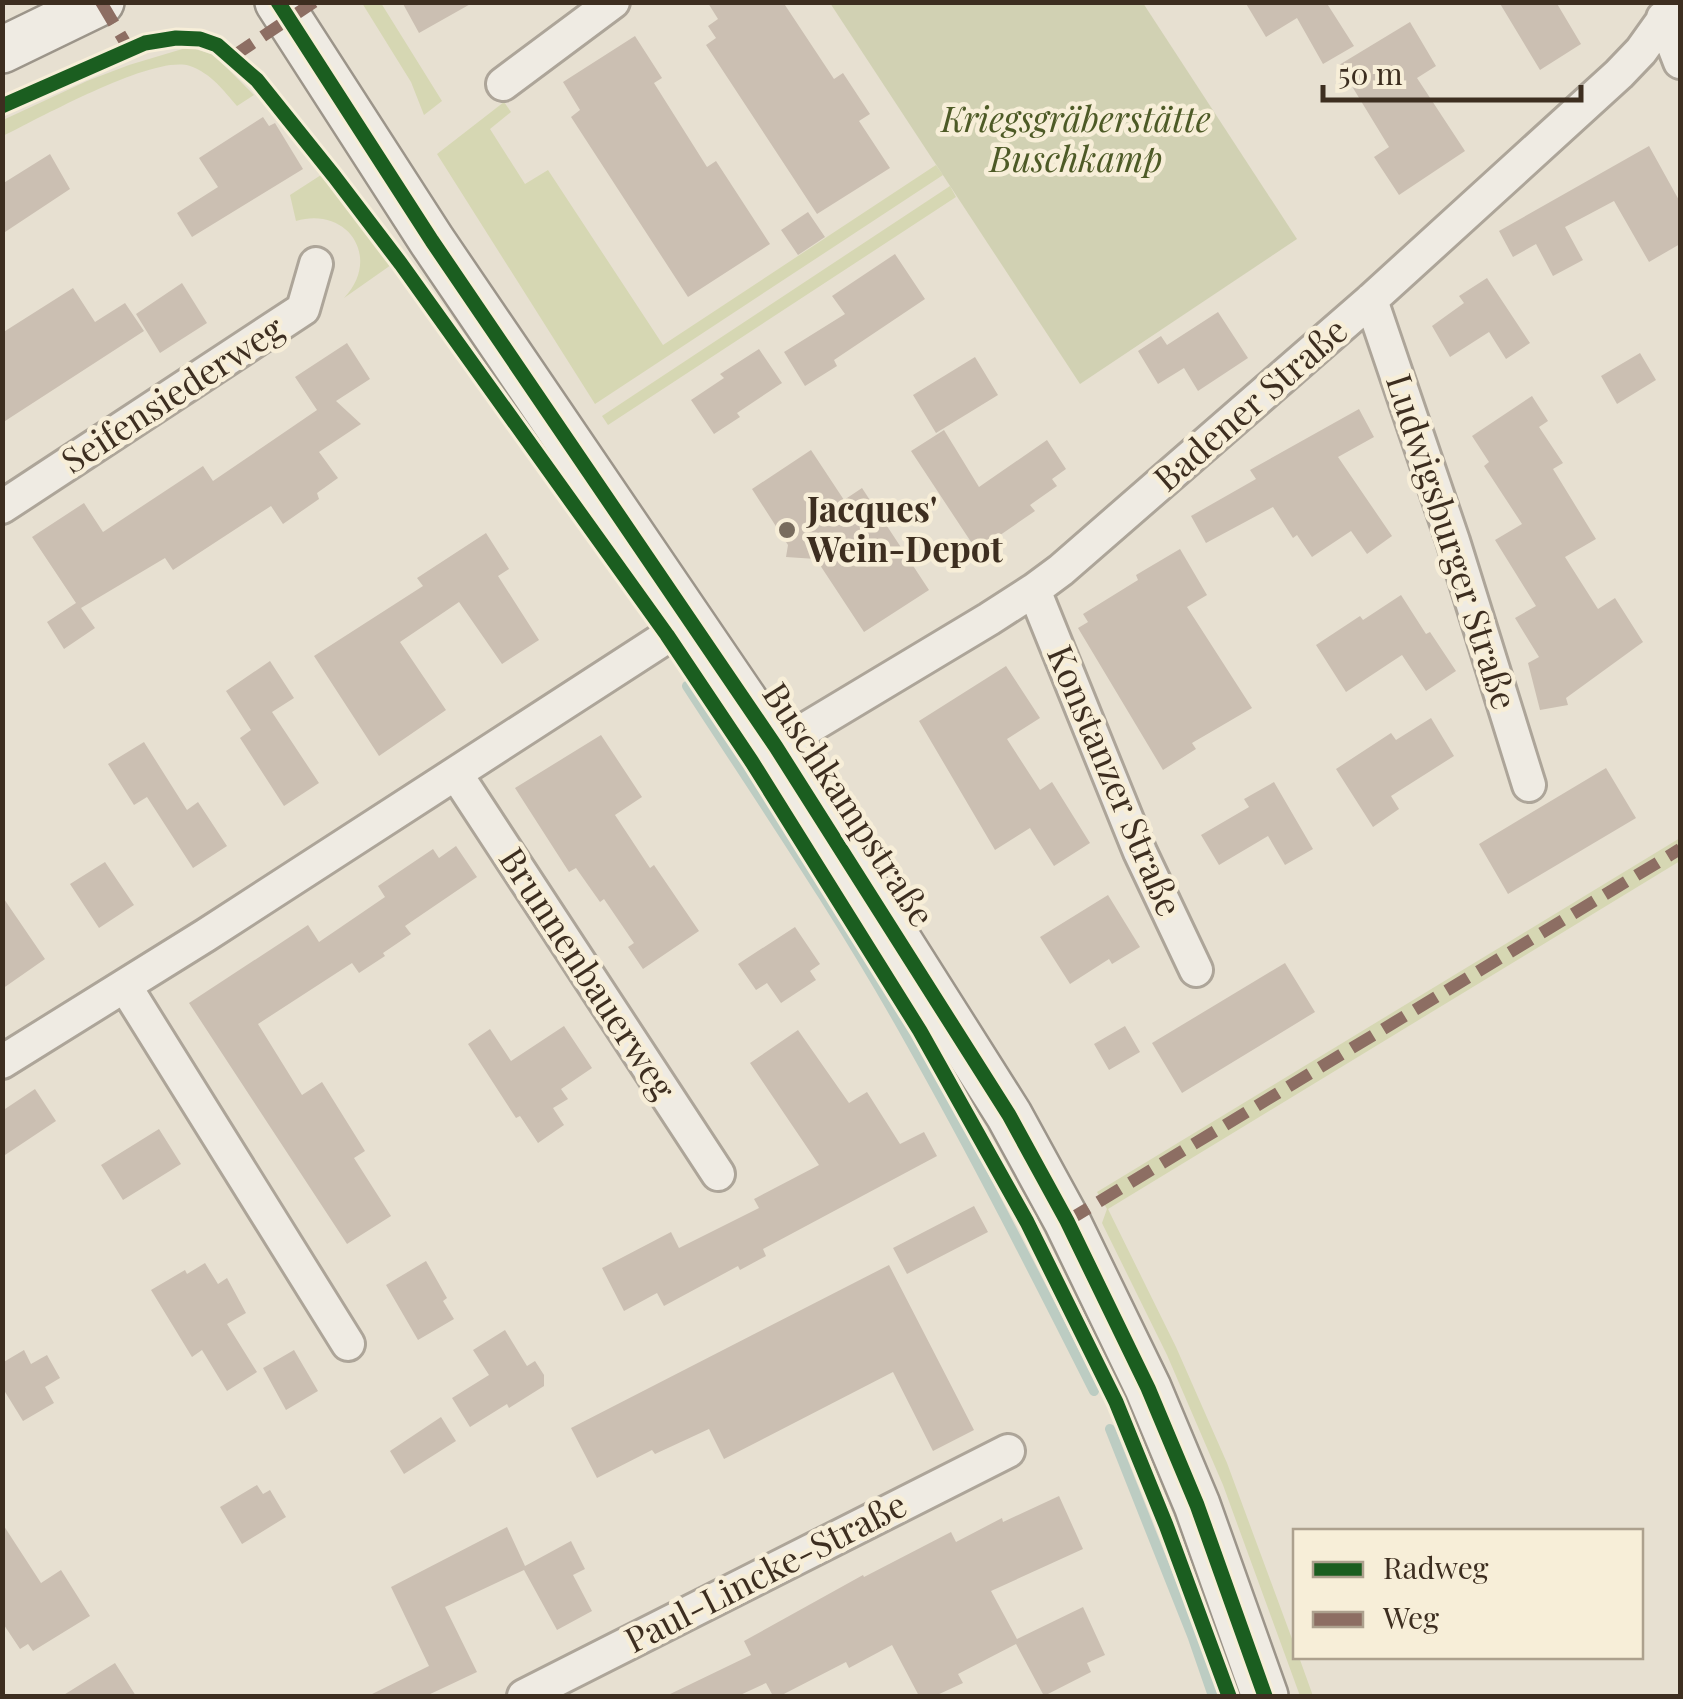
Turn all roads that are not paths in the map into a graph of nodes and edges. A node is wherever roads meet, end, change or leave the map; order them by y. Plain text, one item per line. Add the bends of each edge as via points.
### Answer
1 (101, 2) edge
2 (278, 2) edge
3 (613, 2) edge
4 (1670, 10) edge
5 (2, 50) edge
6 (1680, 62) edge
7 (503, 84) dead end
8 (316, 264) dead end
9 (1371, 300) junction
10 (2, 507) edge
11 (1034, 590) junction
12 (692, 620) junction
13 (776, 747) junction
14 (456, 774) junction
15 (1529, 786) dead end
16 (1196, 970) dead end
17 (125, 986) junction
18 (2, 1062) edge
19 (718, 1174) dead end
20 (348, 1344) dead end
21 (1008, 1450) dead end
22 (524, 1696) edge
23 (1265, 1696) edge

1 - 5 main road
2 - 12 main road, Buschkampstraße via 432,241
3 - 7 street
4 - 6 street
4 - 9 street, Badener Straße via 1619,74
8 - 10 street, Seifensiederweg via 304,310
9 - 11 street, Badener Straße
9 - 15 street, Ludwigsburger Straße
11 - 13 street, Badener Straße
11 - 16 street, Konstanzer Straße via 1140,852
12 - 13 main road, Buschkampstraße
12 - 14 street
13 - 23 main road, Buschkampstraße via 958,1032 1067,1221 1197,1504
14 - 17 street
14 - 19 street, Brunnenbauerweg
17 - 18 street
17 - 20 street
21 - 22 street, Paul-Lincke-Straße

